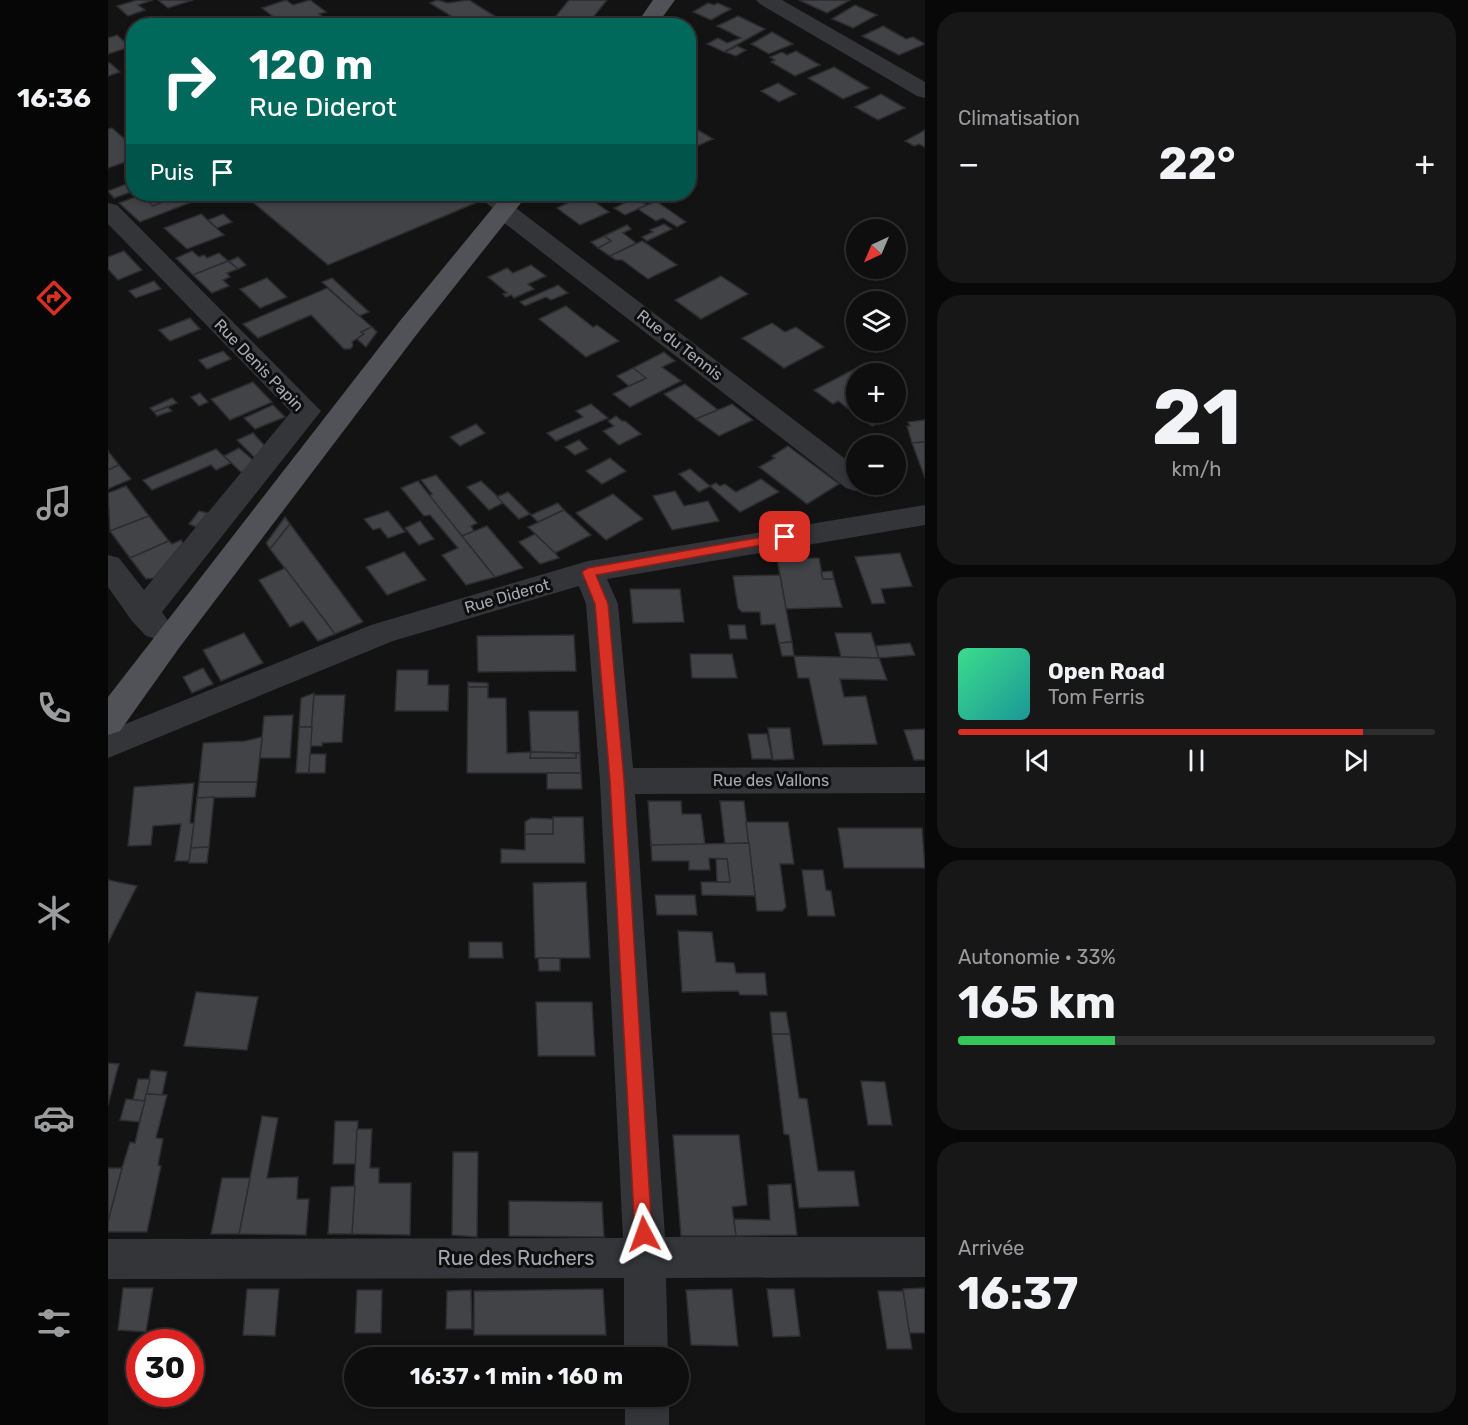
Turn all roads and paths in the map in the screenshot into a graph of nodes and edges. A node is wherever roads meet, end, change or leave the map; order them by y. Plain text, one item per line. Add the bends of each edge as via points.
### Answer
1 (664, 0) edge
2 (767, 0) edge
3 (651, 18) edge
4 (925, 91) edge
5 (499, 201) edge
6 (503, 201) edge
7 (108, 210) edge
8 (846, 473) edge
9 (880, 495) edge
10 (914, 516) edge
11 (108, 566) edge
12 (588, 572) junction
13 (143, 613) junction
14 (168, 640) junction
15 (108, 722) edge
16 (108, 745) edge
17 (617, 780) junction
18 (925, 780) edge
19 (925, 1257) edge
20 (645, 1258) junction
21 (108, 1259) edge
22 (646, 1347) edge
23 (647, 1407) edge
24 (647, 1425) edge

1 - 3 main road
2 - 4 street
5 - 14 main road via 408,328
6 - 8 street, Rue du Tennis
7 - 13 street, Rue Denis Papin via 307,411
9 - 10 street
10 - 12 street, Rue Diderot
11 - 13 street
12 - 16 street, Rue Diderot via 382,633
12 - 17 street via 602,604
13 - 14 street
14 - 15 main road
17 - 18 street, Rue des Vallons
17 - 20 street
19 - 20 street, Rue des Ruchers
20 - 21 street, Rue des Ruchers
20 - 22 street
23 - 24 street

